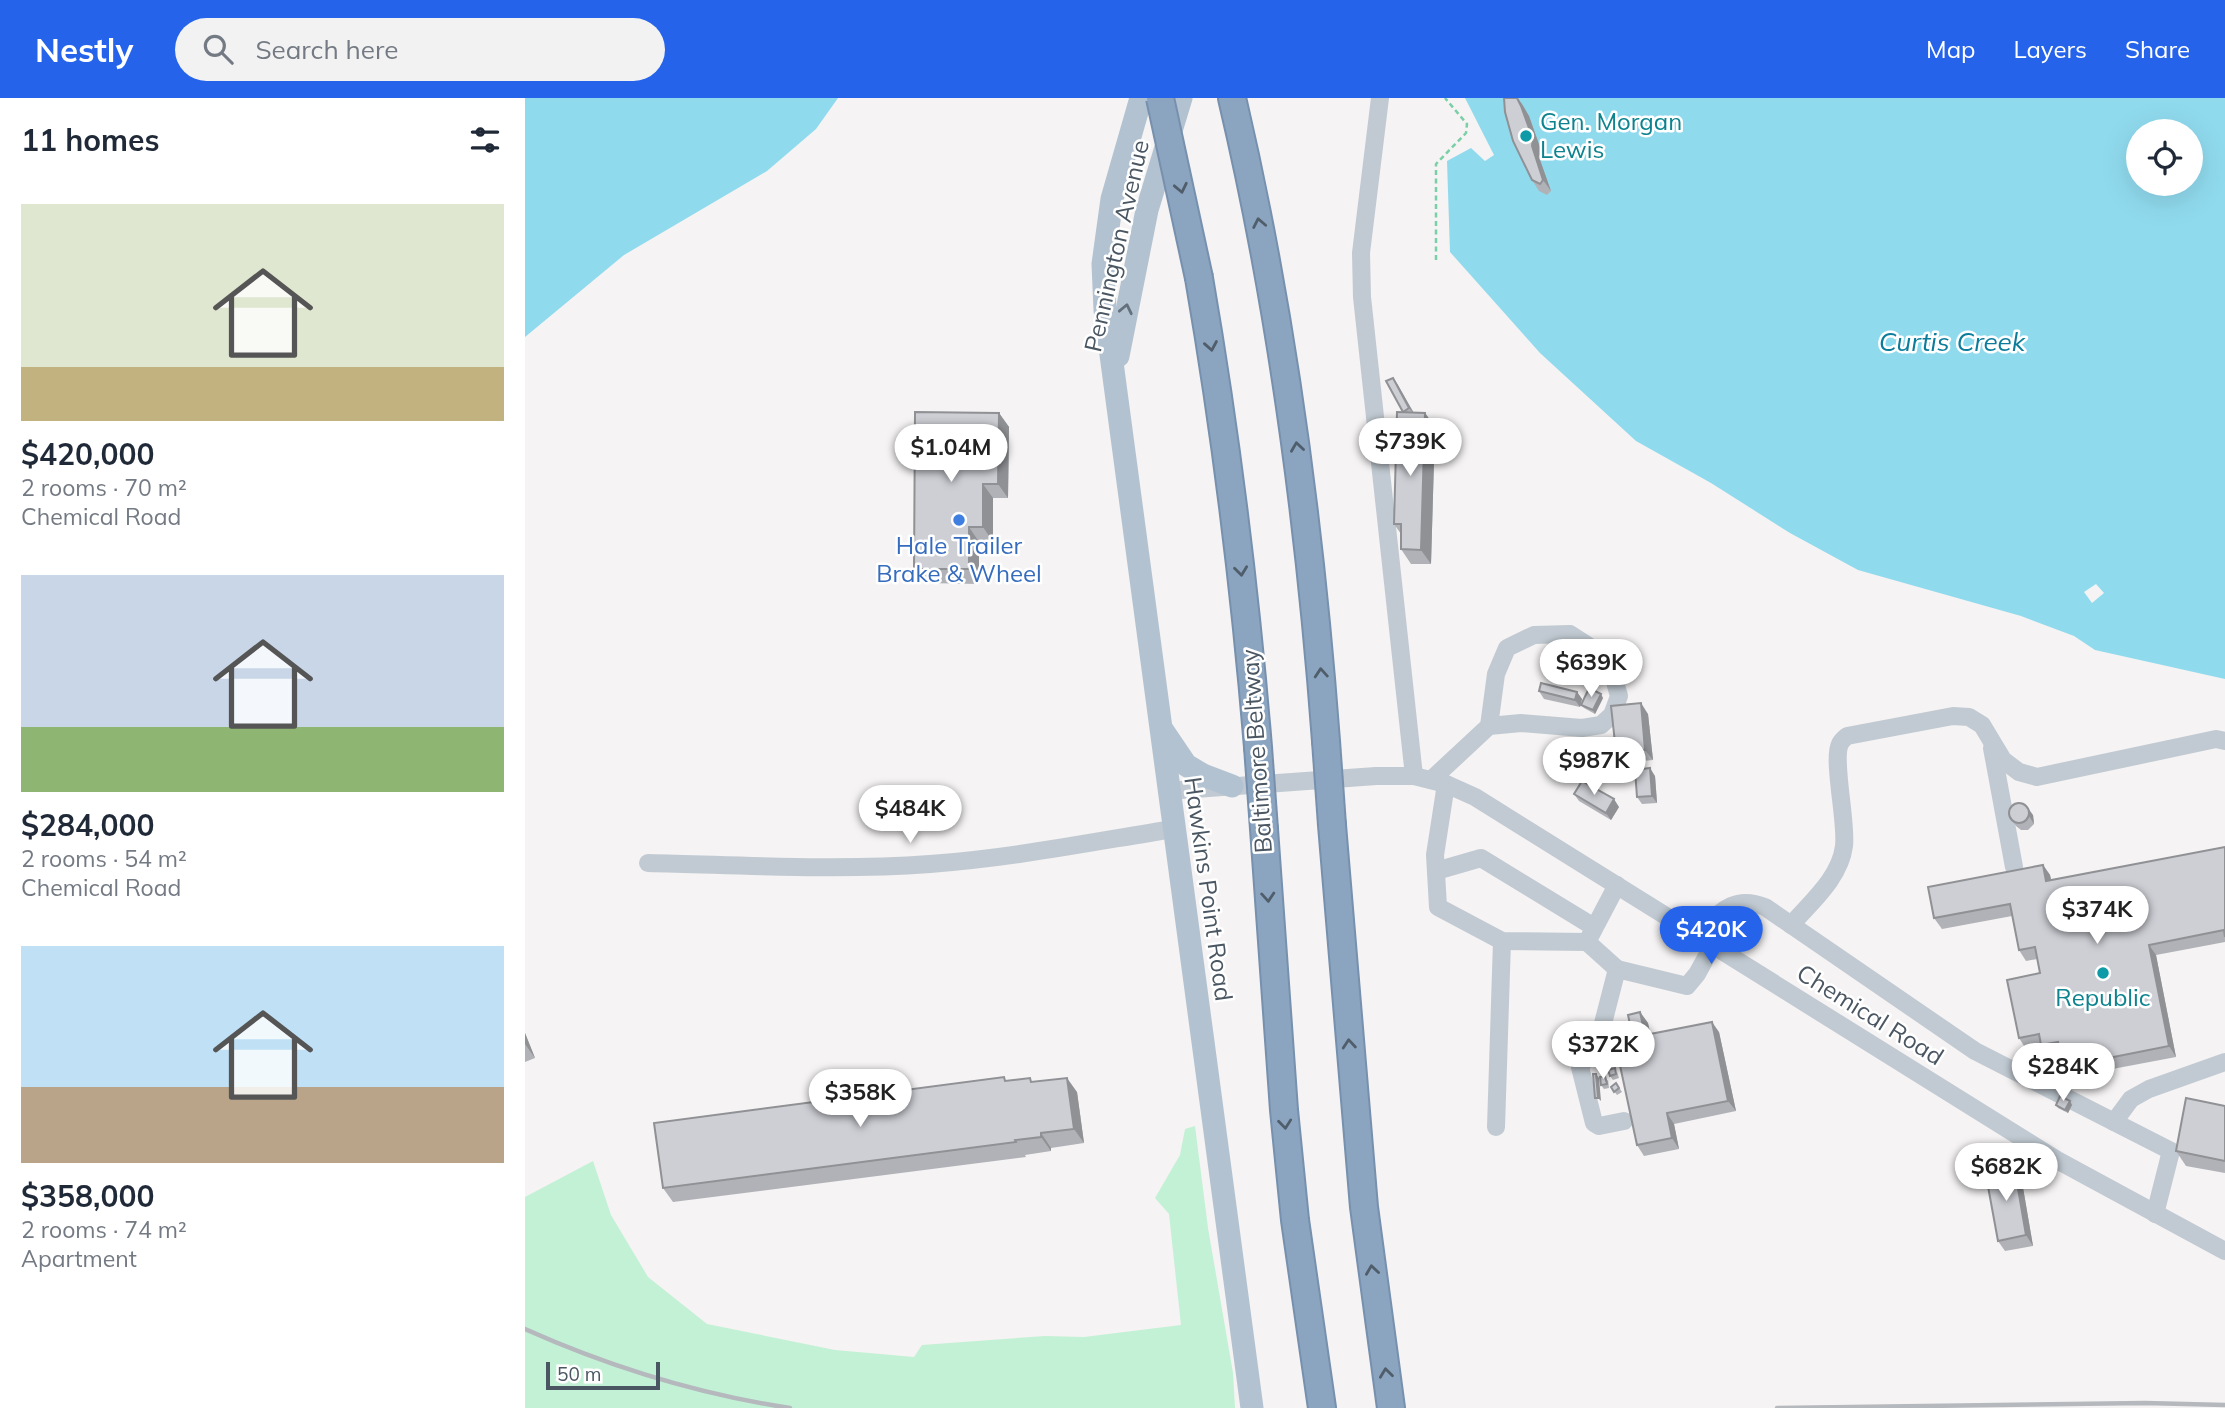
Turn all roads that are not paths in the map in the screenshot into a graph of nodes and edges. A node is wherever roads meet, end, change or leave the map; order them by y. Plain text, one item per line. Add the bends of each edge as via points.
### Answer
1 (1141, 98) edge
2 (1160, 98) edge
3 (1181, 98) edge
4 (1232, 98) edge
5 (1380, 98) edge
6 (1115, 376) junction
7 (1489, 726) junction
8 (1159, 727) junction
9 (1991, 741) junction
10 (2225, 741) edge
11 (1430, 780) junction
12 (1232, 786) junction
13 (1167, 791) junction
14 (1173, 829) junction
15 (648, 863) dead end
16 (2014, 867) edge
17 (1436, 871) junction
18 (1617, 885) junction
19 (1791, 925) junction
20 (1590, 934) junction
21 (1696, 935) junction
22 (1502, 941) junction
23 (1713, 945) junction
24 (1617, 969) junction
25 (2225, 1062) edge
26 (1624, 1121) dead end
27 (2114, 1122) junction
28 (1496, 1127) dead end
29 (2155, 1214) junction
30 (2225, 1251) edge
31 (1252, 1408) edge
32 (1322, 1408) edge
33 (1391, 1408) edge

1 - 6 main road, Pennington Avenue via 1112,199 1103,264
2 -> 32 highway, Baltimore Beltway, bridge via 1199,278 1233,499 1258,747 1284,1110
6 -> 3 main road, Pennington Avenue via 1147,210
33 -> 4 highway, bridge via 1358,1152 1303,490 1282,349
5 - 11 street via 1361,253 1362,297
6 - 8 main road, Hawkins Point Road
7 - 7 street via 1601,725 1612,715 1619,696 1613,675 1601,654 1570,634 1534,635 1507,649 1496,674
7 - 11 street
8 - 12 main road via 1186,765
8 - 13 main road, Hawkins Point Road
9 - 10 street via 2003,760 2036,777 2216,739
9 - 16 street
9 - 19 street via 1982,725 1961,716 1847,736 1837,757 1845,846 1836,873
11 - 12 street, Chemical Road via 1376,776
11 - 17 street
11 - 18 street, Chemical Road via 1475,797
12 - 13 street, Chemical Road
13 - 14 main road, Hawkins Point Road
14 - 15 street via 928,864
14 - 31 main road, Hawkins Point Road
17 - 20 street via 1481,858
17 - 22 street via 1438,907
18 - 20 street
18 - 21 street, Chemical Road
19 - 21 street via 1765,907 1739,902
19 - 27 street via 1975,1051
20 - 22 street
20 - 24 street
21 - 23 street, Chemical Road
22 - 28 street
23 - 24 street via 1687,986
23 - 29 street, Chemical Road via 2057,1160
24 - 26 street via 1599,1039 1580,1067 1594,1123
25 - 27 street via 2140,1094
27 - 29 street via 2171,1151
29 - 30 street, Chemical Road

